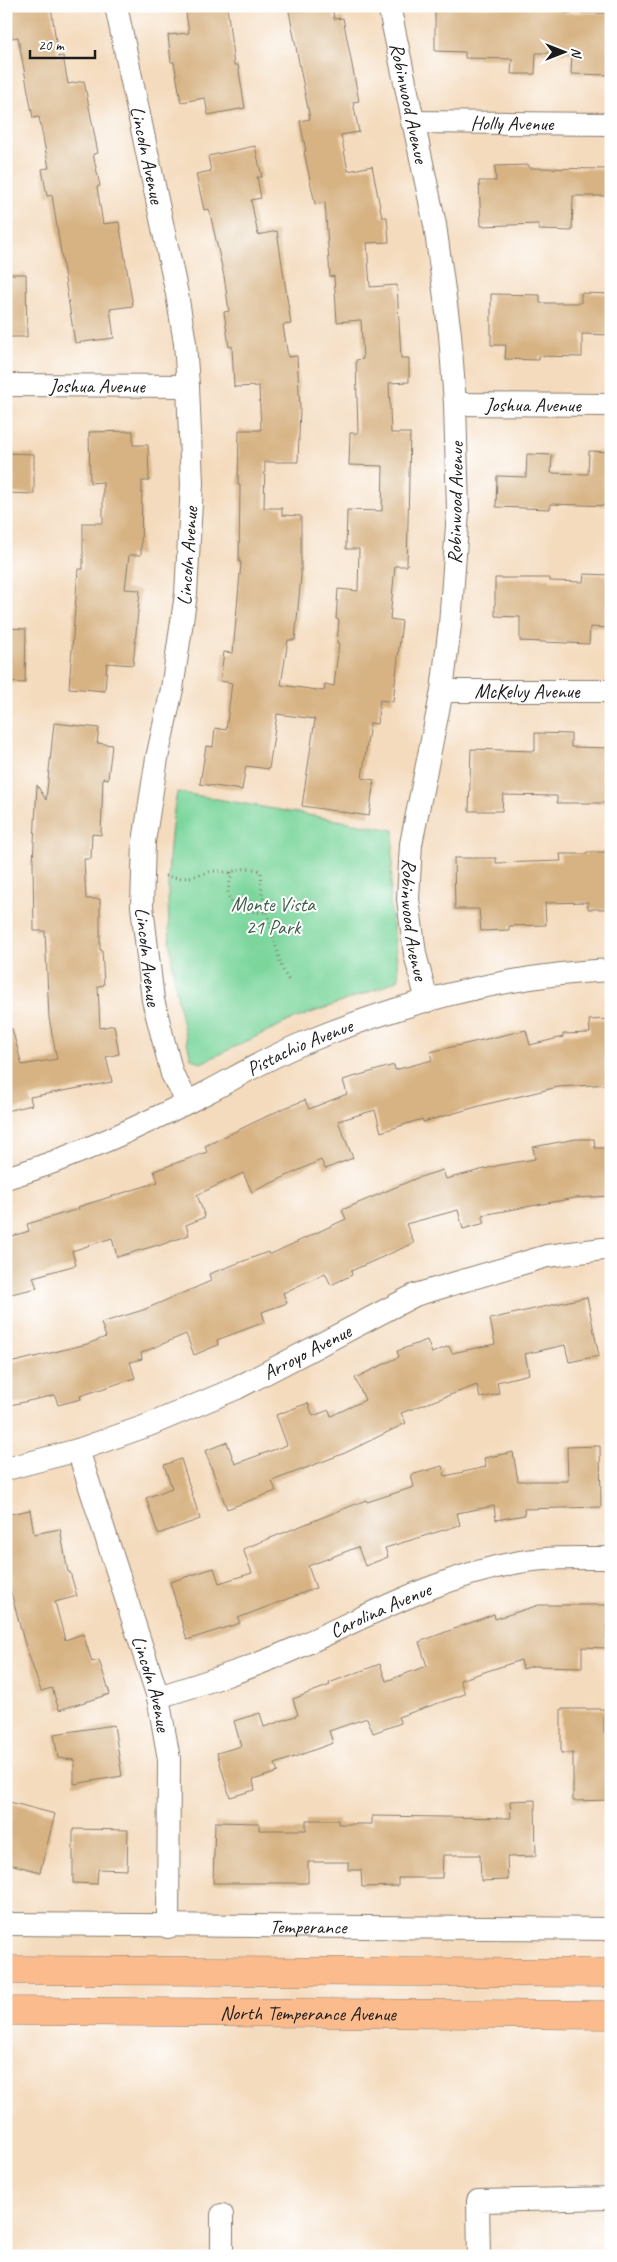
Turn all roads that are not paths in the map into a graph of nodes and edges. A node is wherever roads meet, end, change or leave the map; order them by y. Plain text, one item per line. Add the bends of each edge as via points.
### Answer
1 (116, 6) edge
2 (389, 6) edge
3 (412, 122) junction
4 (611, 124) edge
5 (6, 385) edge
6 (188, 386) junction
7 (455, 404) junction
8 (611, 405) edge
9 (442, 691) junction
10 (611, 691) edge
11 (611, 970) edge
12 (428, 1001) junction
13 (188, 1102) junction
14 (6, 1178) edge
15 (611, 1248) edge
16 (78, 1450) junction
17 (6, 1469) edge
18 (611, 1558) edge
19 (158, 1698) junction
20 (6, 1924) edge
21 (168, 1927) junction
22 (611, 1929) edge
23 (6, 1970) edge
24 (611, 1973) edge
25 (6, 2011) edge
26 (611, 2015) edge
27 (611, 2198) edge
28 (222, 2215) dead end
29 (222, 2256) edge
30 (478, 2256) edge

1 - 6 street, Lincoln Avenue via 177,294
2 - 3 street, Robinwood Avenue
3 - 4 street, Holly Avenue
3 - 7 street, Robinwood Avenue via 435,225 450,334
5 - 6 street, Joshua Avenue
6 - 13 street, Lincoln Avenue via 192,484 186,594 144,842 142,906 153,1000 172,1074
7 - 8 street, Joshua Avenue
7 - 9 street, Robinwood Avenue via 458,511
9 - 10 street, McKelvy Avenue
9 - 12 street, Robinwood Avenue via 412,844 408,899 415,954
11 - 12 street, Pistachio Avenue via 510,982
12 - 13 street, Pistachio Avenue via 367,1019 298,1046
13 - 14 street, Pistachio Avenue via 117,1136
15 - 16 street, Arroyo Avenue via 548,1256 415,1295 237,1388 149,1425
16 - 17 street, Arroyo Avenue
16 - 19 street, Lincoln Avenue
18 - 19 street, Carolina Avenue via 520,1562 448,1581 231,1675
19 - 21 street, Lincoln Avenue via 169,1759
20 - 21 street, Temperance
21 - 22 street, Temperance
23 - 24 main road, North Temperance Avenue
25 - 26 main road, North Temperance Avenue
27 - 30 street via 478,2200
28 - 29 street

